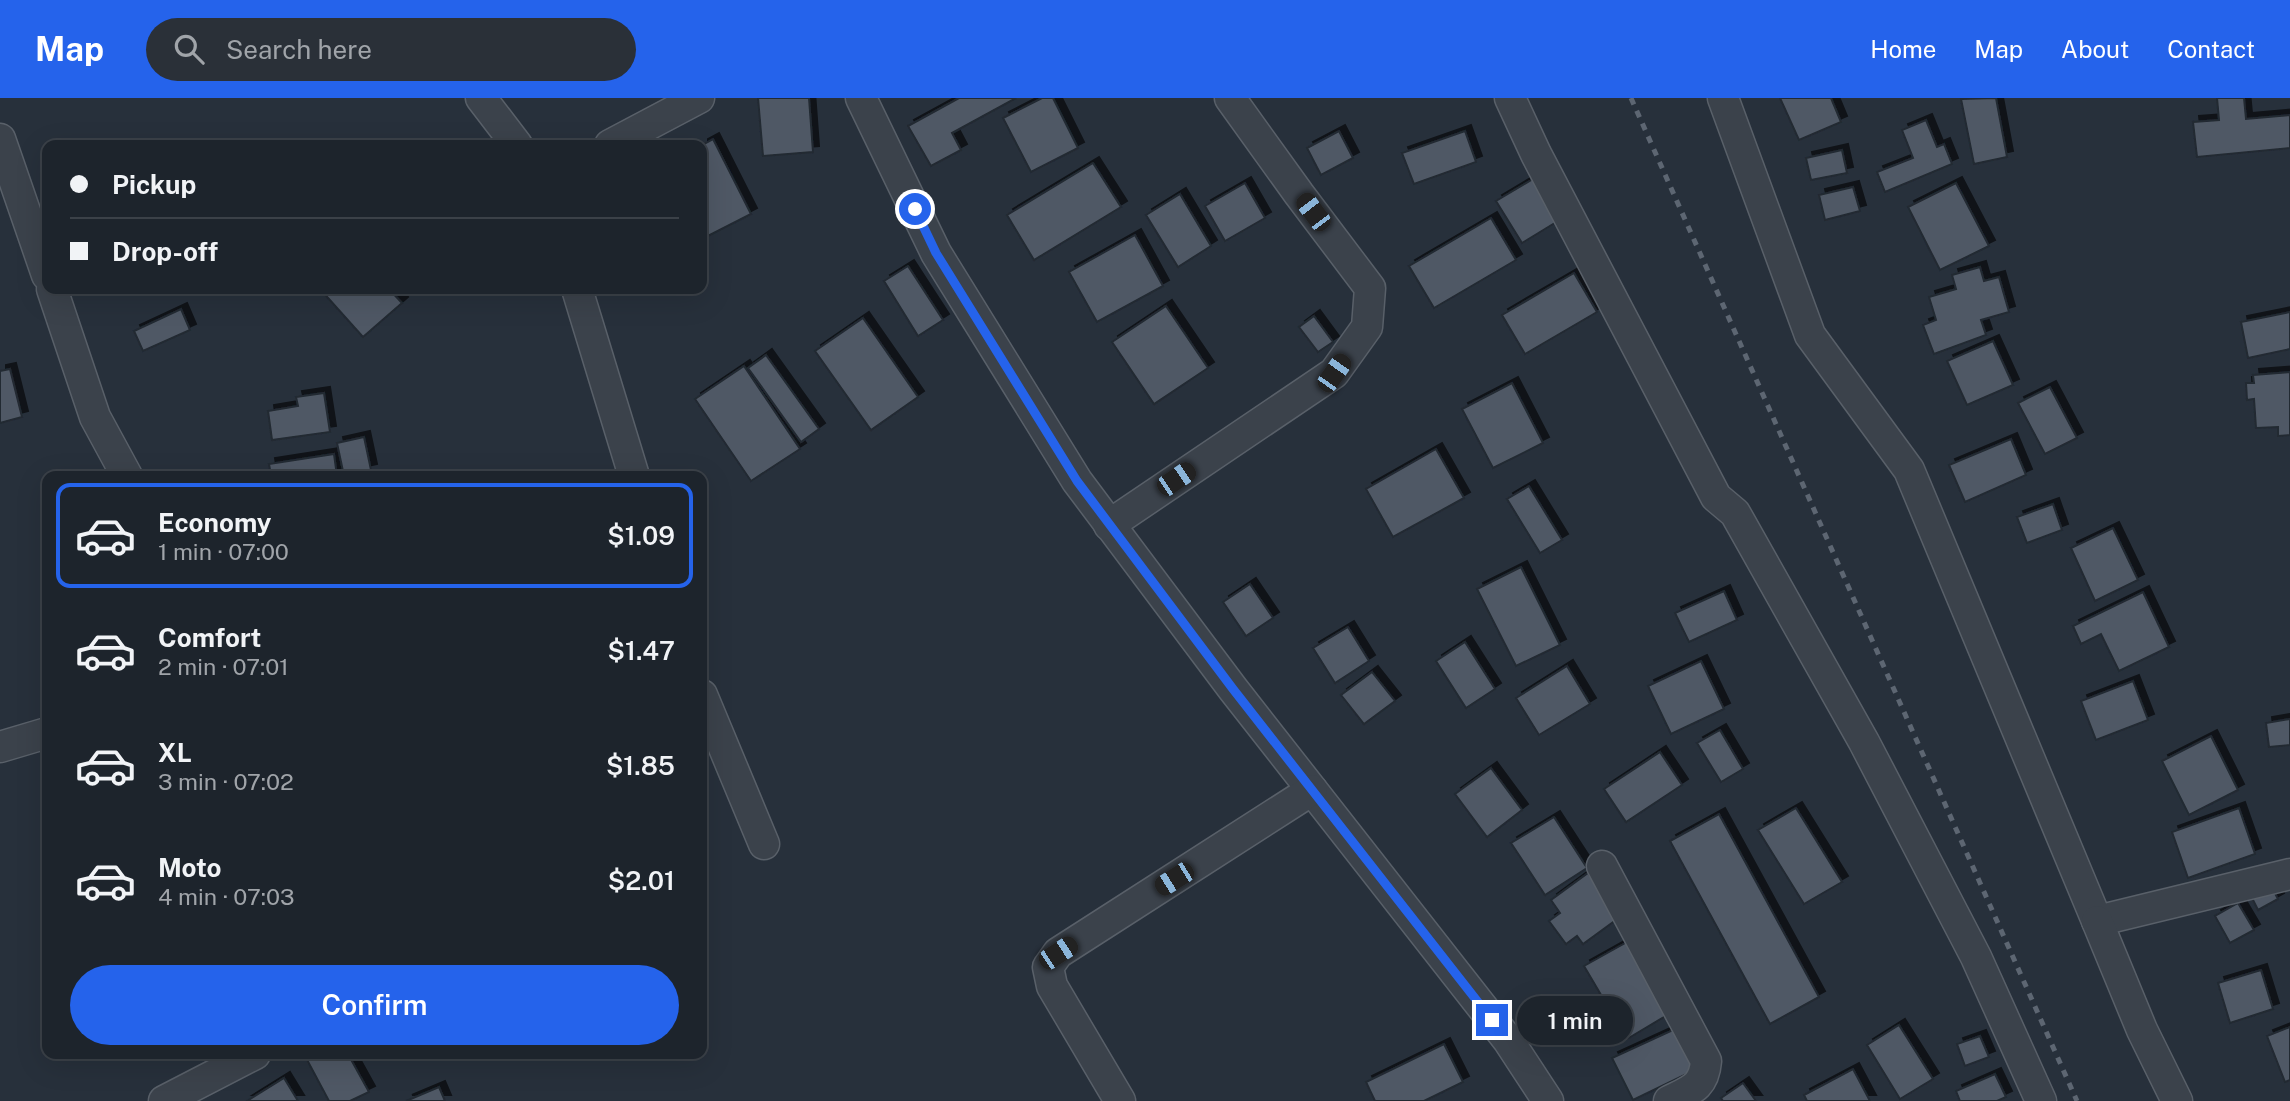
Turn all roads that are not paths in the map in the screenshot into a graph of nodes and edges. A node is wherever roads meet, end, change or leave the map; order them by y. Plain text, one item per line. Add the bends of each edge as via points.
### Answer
1 (481, 98) edge
2 (699, 98) edge
3 (861, 98) edge
4 (1230, 98) edge
5 (1510, 98) edge
6 (1723, 98) edge
7 (0, 139) edge
8 (513, 140) edge
9 (619, 140) edge
10 (42, 261) edge
11 (54, 294) edge
12 (579, 294) edge
13 (124, 471) edge
14 (632, 471) edge
15 (1109, 525) junction
16 (707, 707) edge
17 (42, 734) edge
18 (0, 747) edge
19 (1312, 790) junction
20 (764, 844) dead end
21 (1602, 866) dead end
22 (2290, 874) edge
23 (2097, 921) junction
24 (245, 1059) edge
25 (164, 1101) edge
26 (1121, 1101) edge
27 (1548, 1101) edge
28 (1669, 1101) edge
29 (2041, 1101) edge
30 (2177, 1101) edge

1 - 8 street
2 - 9 street
3 - 15 street via 936,253
4 - 15 street via 1370,288 1367,327 1334,373
5 - 29 street via 1716,497 1735,513 1864,741 1976,957
6 - 23 street via 1810,335 1909,470
7 - 10 street
11 - 13 street via 95,416
12 - 14 street
15 - 19 street
16 - 20 street
17 - 18 street
19 - 26 street via 1058,953 1048,967 1052,986
19 - 27 street via 1508,1040
21 - 28 street via 1706,1060 1705,1075 1697,1087
22 - 23 street
23 - 30 street
24 - 25 street

